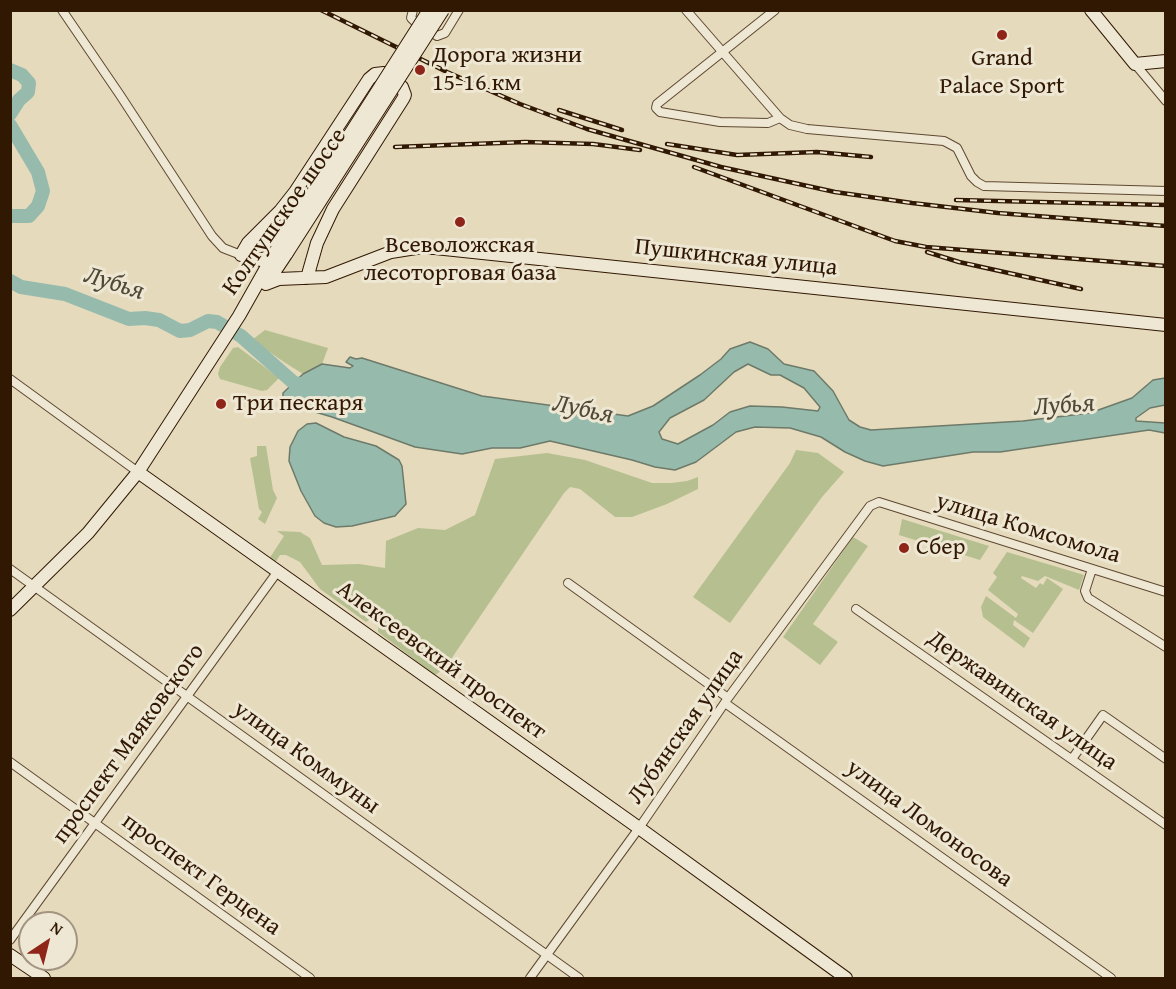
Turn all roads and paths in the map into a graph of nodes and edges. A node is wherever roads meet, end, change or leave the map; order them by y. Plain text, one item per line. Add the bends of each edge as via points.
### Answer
1 (62, 10) edge
2 (413, 10) edge
3 (429, 10) edge
4 (443, 10) edge
5 (459, 10) edge
6 (686, 10) edge
7 (776, 10) edge
8 (1091, 10) edge
9 (722, 52) junction
10 (1166, 61) edge
11 (1135, 64) junction
12 (1166, 101) edge
13 (780, 117) junction
14 (1166, 191) edge
15 (279, 252) junction
16 (241, 255) junction
17 (308, 278) junction
18 (262, 281) junction
19 (1166, 325) edge
20 (10, 378) edge
21 (138, 471) junction
22 (879, 502) joint
23 (10, 569) edge
24 (1092, 569) junction
25 (278, 571) junction
26 (568, 583) dead end
27 (36, 587) junction
28 (1166, 592) edge
29 (856, 609) dead end
30 (10, 610) edge
31 (1166, 647) edge
32 (188, 697) junction
33 (727, 700) junction
34 (1072, 759) junction
35 (1166, 759) edge
36 (10, 762) edge
37 (95, 823) junction
38 (1166, 825) edge
39 (639, 828) junction
40 (10, 940) edge
41 (10, 955) edge
42 (547, 955) junction
43 (44, 978) edge
44 (310, 978) edge
45 (530, 978) edge
46 (579, 978) edge
47 (846, 978) edge
48 (1111, 978) edge

1 - 16 street via 212,236 223,248
2 - 5 street via 411,18 437,36 445,33
3 - 15 street, Колтушское шоссе, bridge
4 - 15 street, Колтушское шоссе, bridge
6 - 9 street
7 - 9 street
8 - 11 street
9 - 13 street
9 - 13 street via 656,108 660,112 720,122 768,123
10 - 11 street
11 - 12 street
13 - 14 street via 790,125 807,129 951,143 971,176 984,186
15 - 16 street via 261,260
15 - 17 street via 286,268
15 - 18 street, Колтушское шоссе
16 - 17 street via 295,192 369,79 384,73 402,87 405,95 333,209 317,243
16 - 18 street via 256,267
17 - 18 street, Пушкинская улица
17 - 19 street, Пушкинская улица via 333,275 391,252 435,248
18 - 21 street, Колтушское шоссе
20 - 21 street, Алексеевский проспект
21 - 25 street, Алексеевский проспект
21 - 27 street via 99,521
22 - 24 street, улица Комсомола
22 - 33 street, Лубянская улица via 863,514
23 - 27 street, улица Коммуны
24 - 28 street, улица Комсомола
24 - 31 street via 1085,591 1088,597
25 - 32 street, проспект Маяковского
25 - 39 street, Алексеевский проспект
26 - 33 street, улица Ломоносова
27 - 30 street
27 - 32 street, улица Коммуны
29 - 34 street, Державинская улица
32 - 37 street, проспект Маяковского
32 - 42 street, улица Коммуны
33 - 39 street, Лубянская улица
33 - 48 street, улица Ломоносова
34 - 35 street via 1104,716
34 - 38 street, Державинская улица
36 - 37 street, проспект Герцена
37 - 40 street, проспект Маяковского
37 - 44 street, проспект Герцена
39 - 42 street, Лубянская улица
39 - 47 street, Алексеевский проспект
41 - 43 street
42 - 45 street, Лубянская улица
42 - 46 street, улица Коммуны

